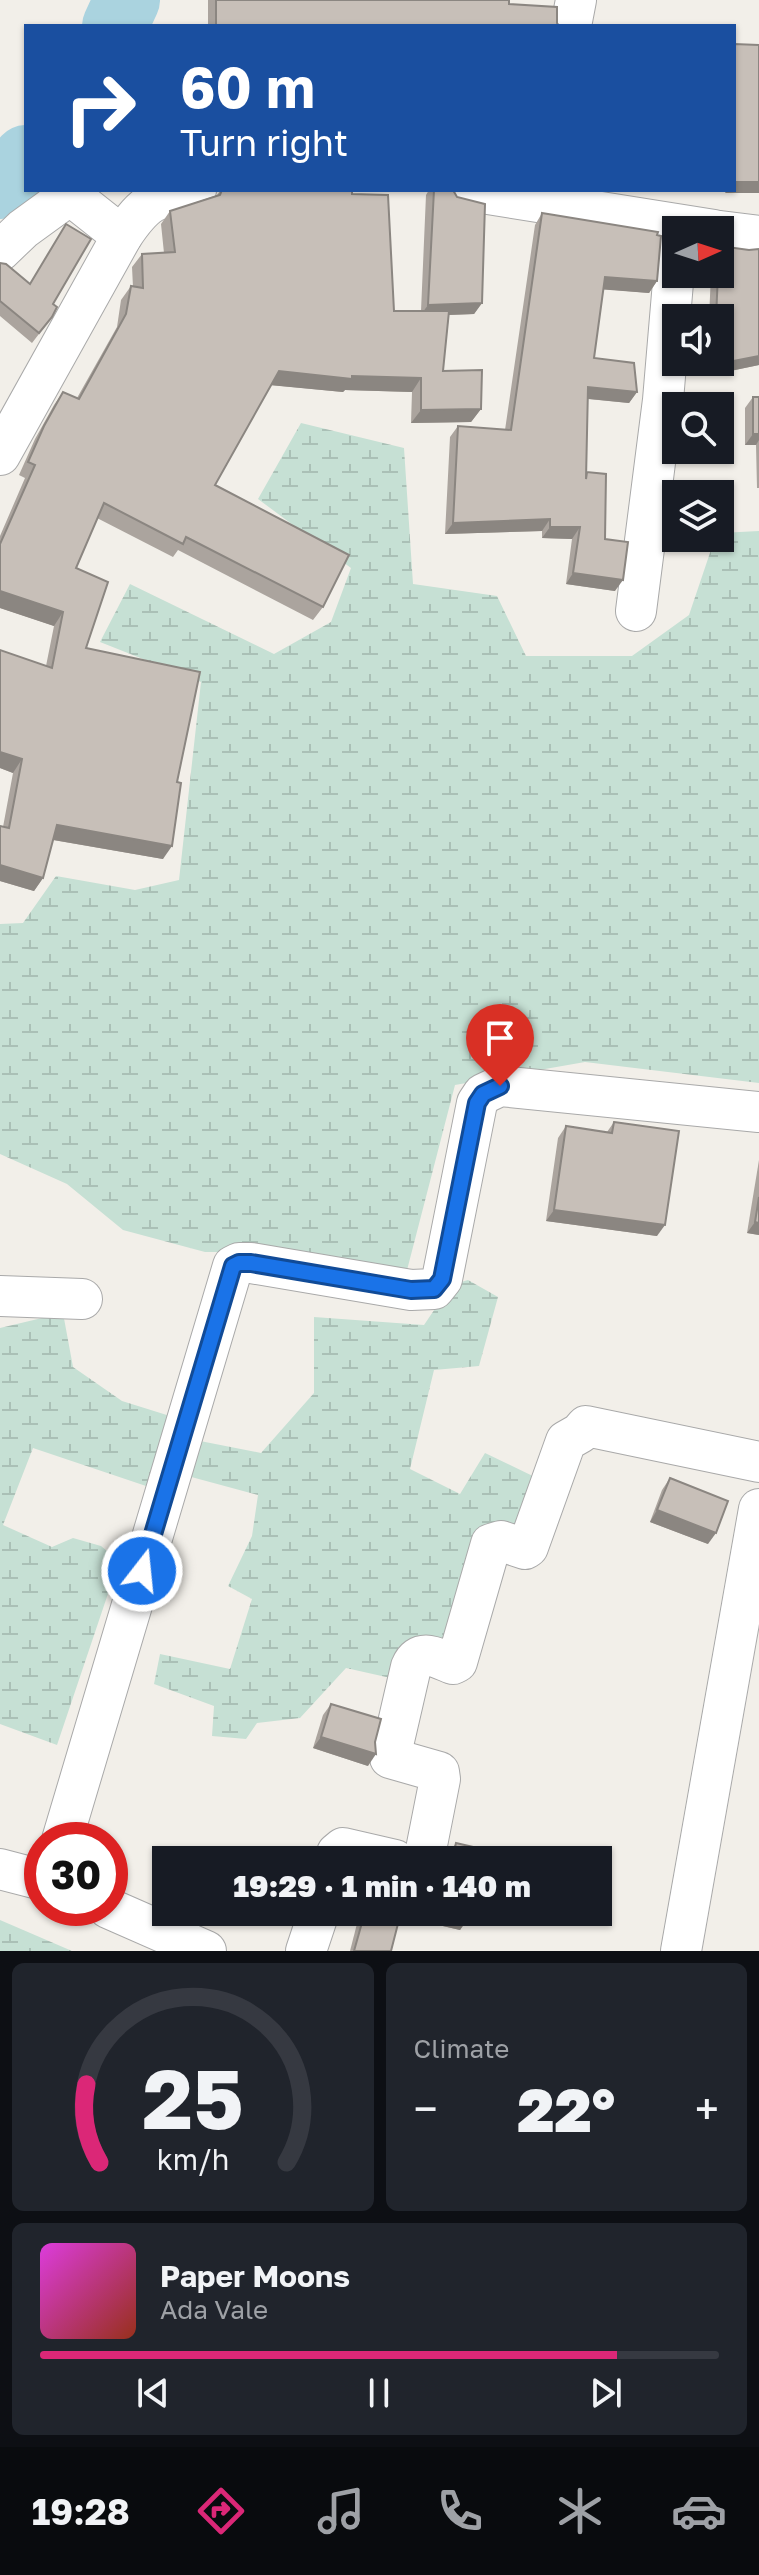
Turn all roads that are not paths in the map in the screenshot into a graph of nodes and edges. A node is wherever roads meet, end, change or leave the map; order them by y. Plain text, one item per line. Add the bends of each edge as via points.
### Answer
1 (576, 0) edge
2 (571, 24) edge
3 (184, 192) edge
4 (492, 192) edge
5 (536, 195) edge
6 (662, 227) edge
7 (734, 233) edge
8 (122, 236) junction
9 (759, 236) edge
10 (0, 251) edge
11 (678, 288) edge
12 (0, 455) edge
13 (636, 611) dead end
14 (759, 1112) edge
15 (0, 1296) edge
16 (82, 1299) dead end
17 (759, 1462) edge
18 (759, 1509) edge
19 (67, 1822) edge
20 (426, 1846) edge
21 (0, 1869) edge
22 (24, 1875) edge
23 (128, 1917) edge
24 (314, 1926) edge
25 (206, 1951) edge
26 (306, 1951) edge
27 (681, 1951) edge

1 - 2 street
3 - 8 street via 148,203
4 - 5 street
5 - 6 street
7 - 9 street
8 - 10 street via 67,197
8 - 12 street
11 - 13 street
14 - 19 street via 500,1086 477,1103 442,1279 434,1289 411,1290 251,1263 233,1266
15 - 16 street
17 - 20 street via 586,1426 566,1441 528,1547 491,1544 457,1662 419,1655 411,1667 390,1758 439,1772
18 - 27 street
21 - 22 street
23 - 25 street
24 - 26 street

